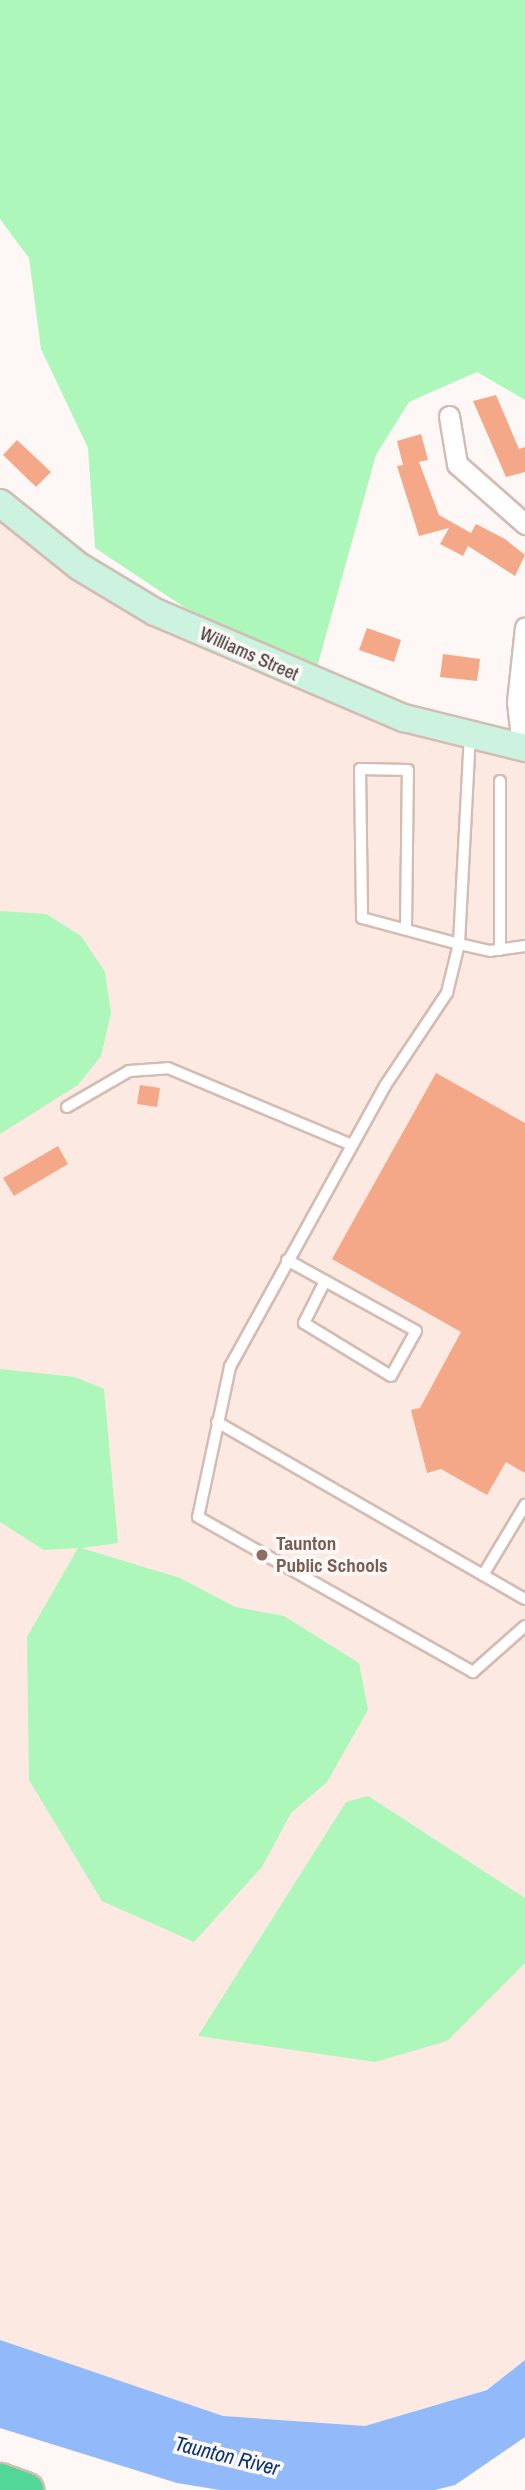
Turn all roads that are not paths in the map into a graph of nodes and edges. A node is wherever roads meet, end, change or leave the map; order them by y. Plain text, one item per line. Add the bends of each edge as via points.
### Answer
1 (449, 416) dead end
2 (0, 503) edge
3 (525, 524) edge
4 (525, 627) edge
5 (470, 737) junction
6 (523, 748) edge
7 (500, 781) dead end
8 (406, 928) junction
9 (459, 944) junction
10 (525, 946) edge
11 (500, 950) junction
12 (67, 1107) dead end
13 (352, 1145) junction
14 (287, 1260) junction
15 (325, 1281) junction
16 (217, 1422) junction
17 (525, 1505) edge
18 (483, 1575) junction
19 (525, 1599) edge
20 (525, 1626) edge
21 (0, 2481) edge
22 (25, 2490) edge

1 - 3 street via 457,464
2 - 5 street, Williams Street via 80,567 155,612 346,696
4 - 6 street via 517,702
5 - 6 street, Williams Street
5 - 9 lane
7 - 11 lane
8 - 8 lane via 362,918 360,769 408,770
8 - 9 lane
9 - 11 lane
9 - 13 lane via 447,993
10 - 11 lane
12 - 13 lane via 129,1071 168,1068
13 - 14 lane
14 - 15 lane
14 - 16 lane via 230,1367
15 - 15 lane via 416,1331 391,1376 304,1323
16 - 18 lane
16 - 20 lane via 198,1517 473,1672
17 - 18 lane
18 - 19 lane
21 - 22 highway

